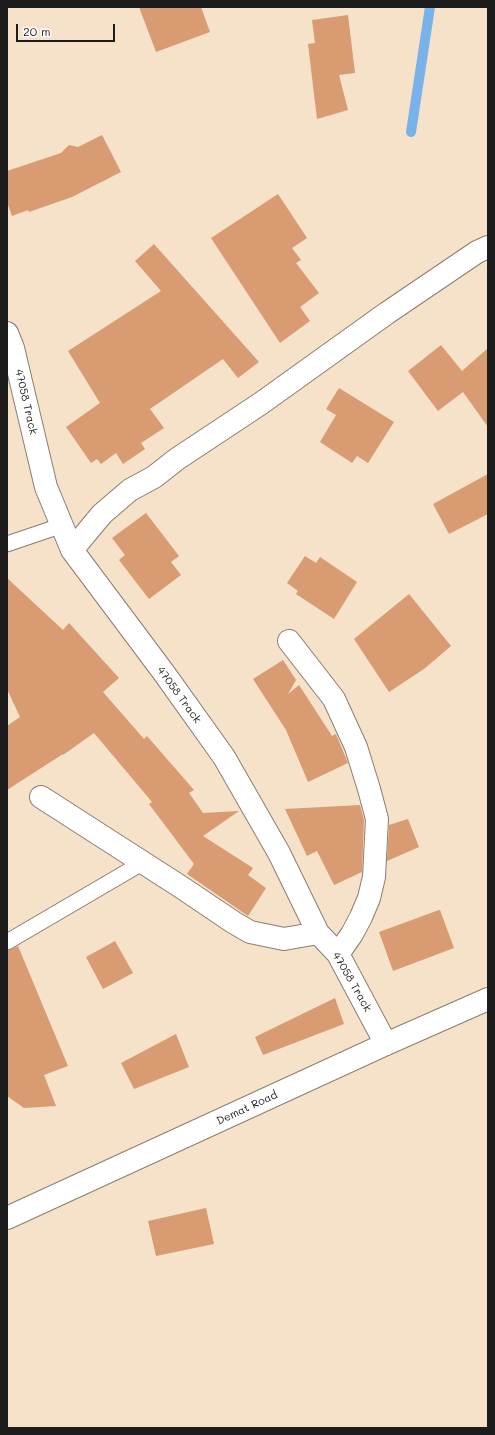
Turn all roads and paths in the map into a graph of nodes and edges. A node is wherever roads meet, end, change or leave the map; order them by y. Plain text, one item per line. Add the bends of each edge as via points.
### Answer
1 (488, 247) edge
2 (7, 333) edge
3 (63, 525) junction
4 (7, 544) edge
5 (72, 550) junction
6 (289, 641) dead end
7 (41, 798) dead end
8 (142, 863) junction
9 (318, 933) junction
10 (7, 942) edge
11 (338, 954) junction
12 (488, 1000) edge
13 (386, 1044) junction
14 (7, 1218) edge

1 - 5 street via 386,313 154,477 130,490 102,514
2 - 3 street, 47058 Track via 13,348 46,487
3 - 4 lane
3 - 5 street, 47058 Track
5 - 9 street, 47058 Track via 224,757 279,853
6 - 11 street via 334,699 356,747 377,819 374,877 369,898 361,918
7 - 8 street
8 - 9 street via 250,932 284,939
8 - 10 lane
9 - 11 street, 47058 Track
11 - 13 street, 47058 Track
12 - 13 street, Demat Road
13 - 14 street, Demat Road

